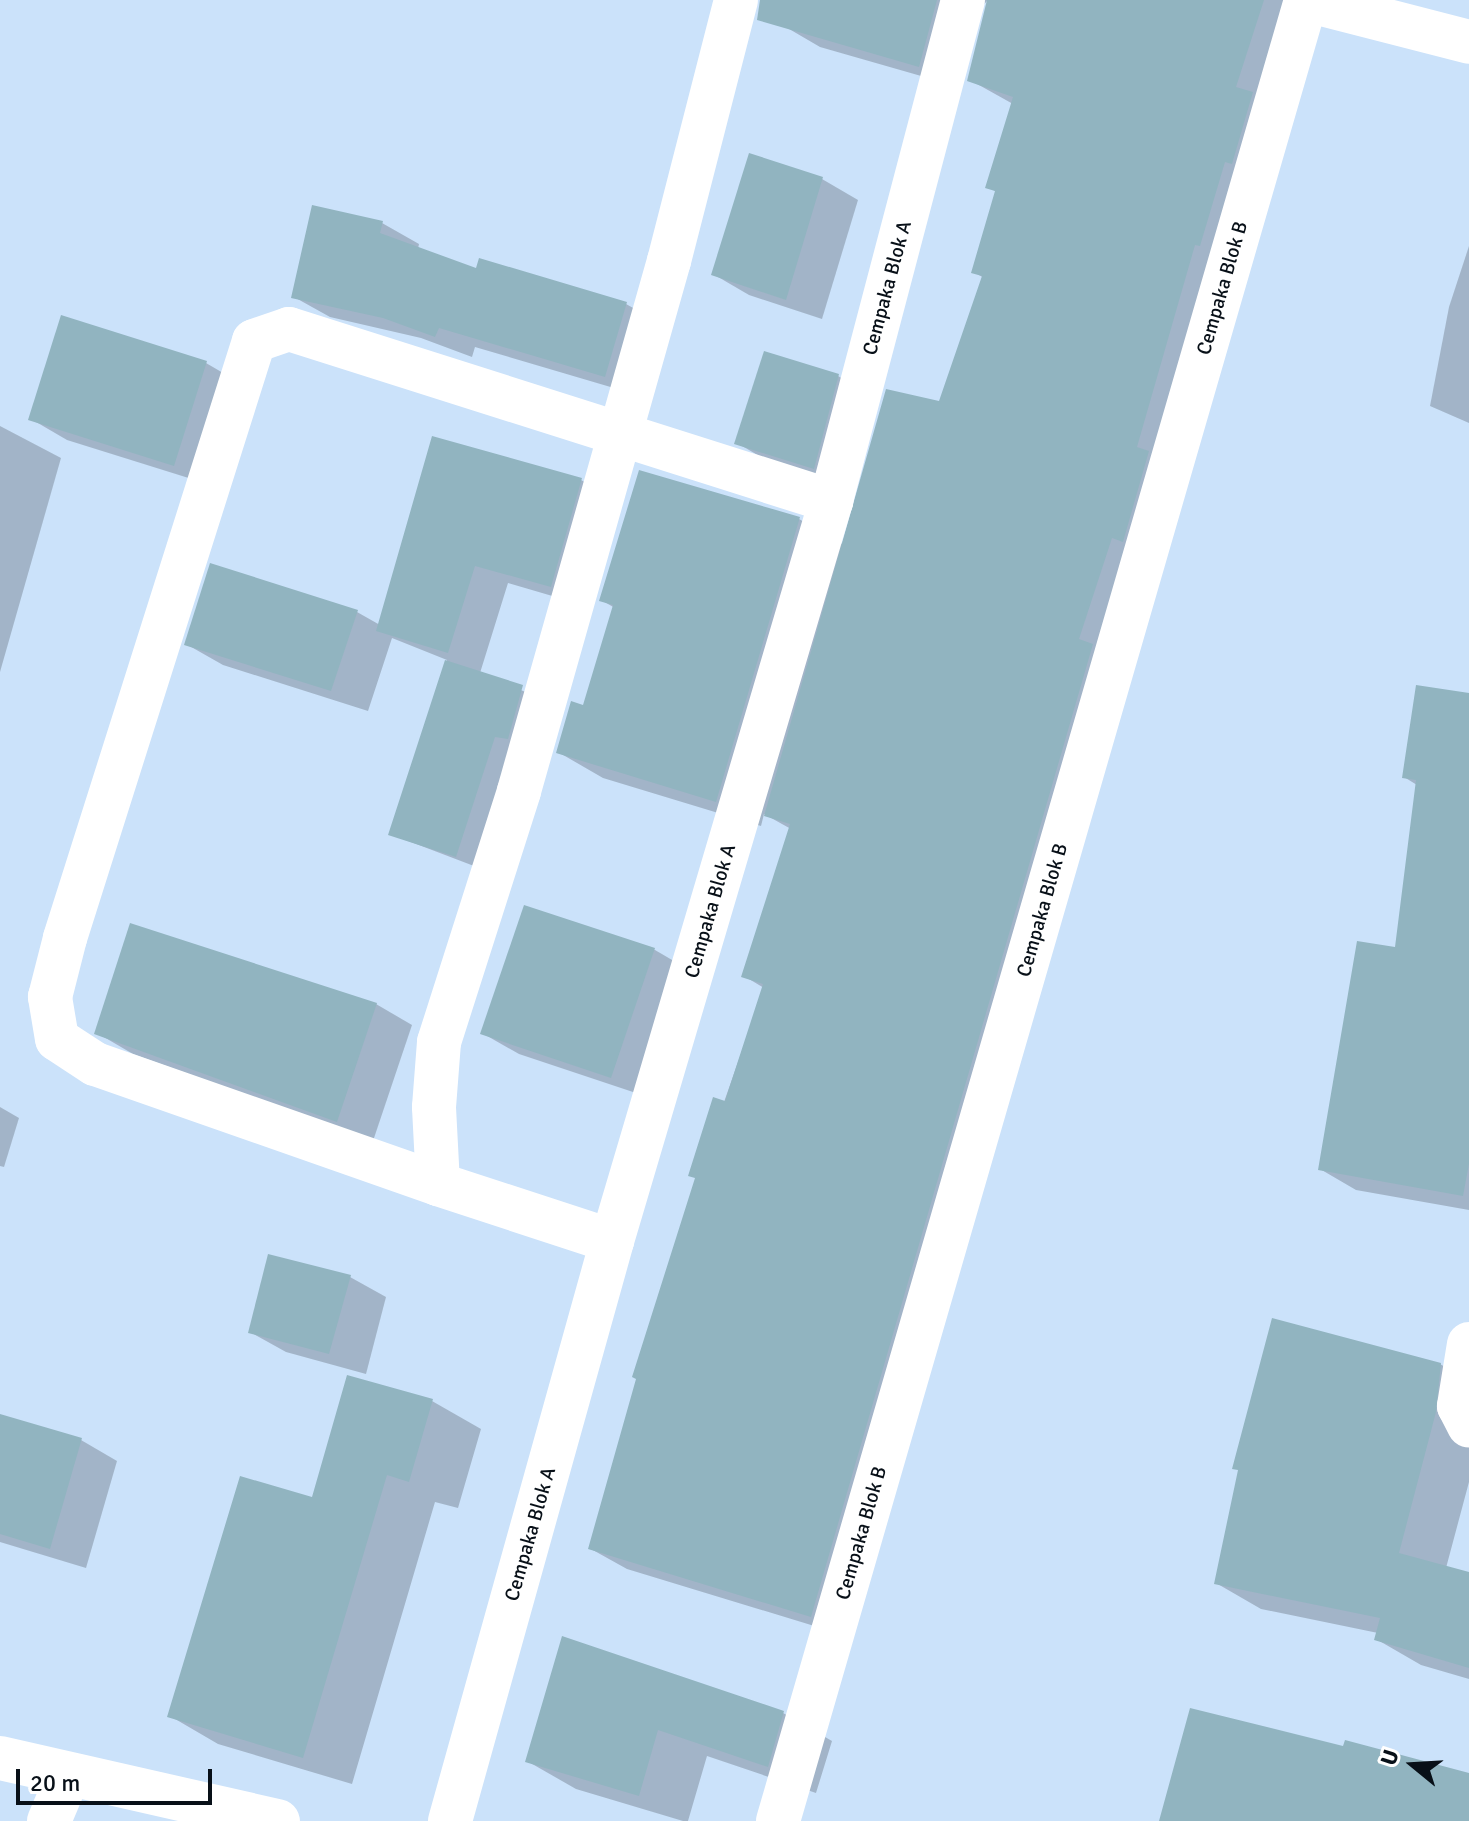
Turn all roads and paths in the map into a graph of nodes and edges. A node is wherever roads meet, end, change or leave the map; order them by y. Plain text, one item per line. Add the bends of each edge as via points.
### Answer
1 (736, 0) edge
2 (963, 0) edge
3 (1306, 0) edge
4 (1469, 42) edge
5 (620, 434) junction
6 (831, 501) junction
7 (438, 1184) junction
8 (612, 1241) junction
9 (1469, 1344) edge
10 (1469, 1426) edge
11 (0, 1758) edge
12 (68, 1776) junction
13 (49, 1821) edge
14 (278, 1821) edge
15 (450, 1821) edge
16 (778, 1821) edge

1 - 5 street
2 - 6 street, Cempaka Blok A
3 - 4 street
3 - 16 street, Cempaka Blok B
5 - 6 street
5 - 7 street via 519,791 439,1042 434,1107
5 - 7 street via 289,329 254,341 50,997 57,1039 95,1064
6 - 8 street, Cempaka Blok A
7 - 8 street
8 - 15 street, Cempaka Blok A
9 - 10 street via 1459,1406
11 - 12 street
12 - 13 street
12 - 14 street

